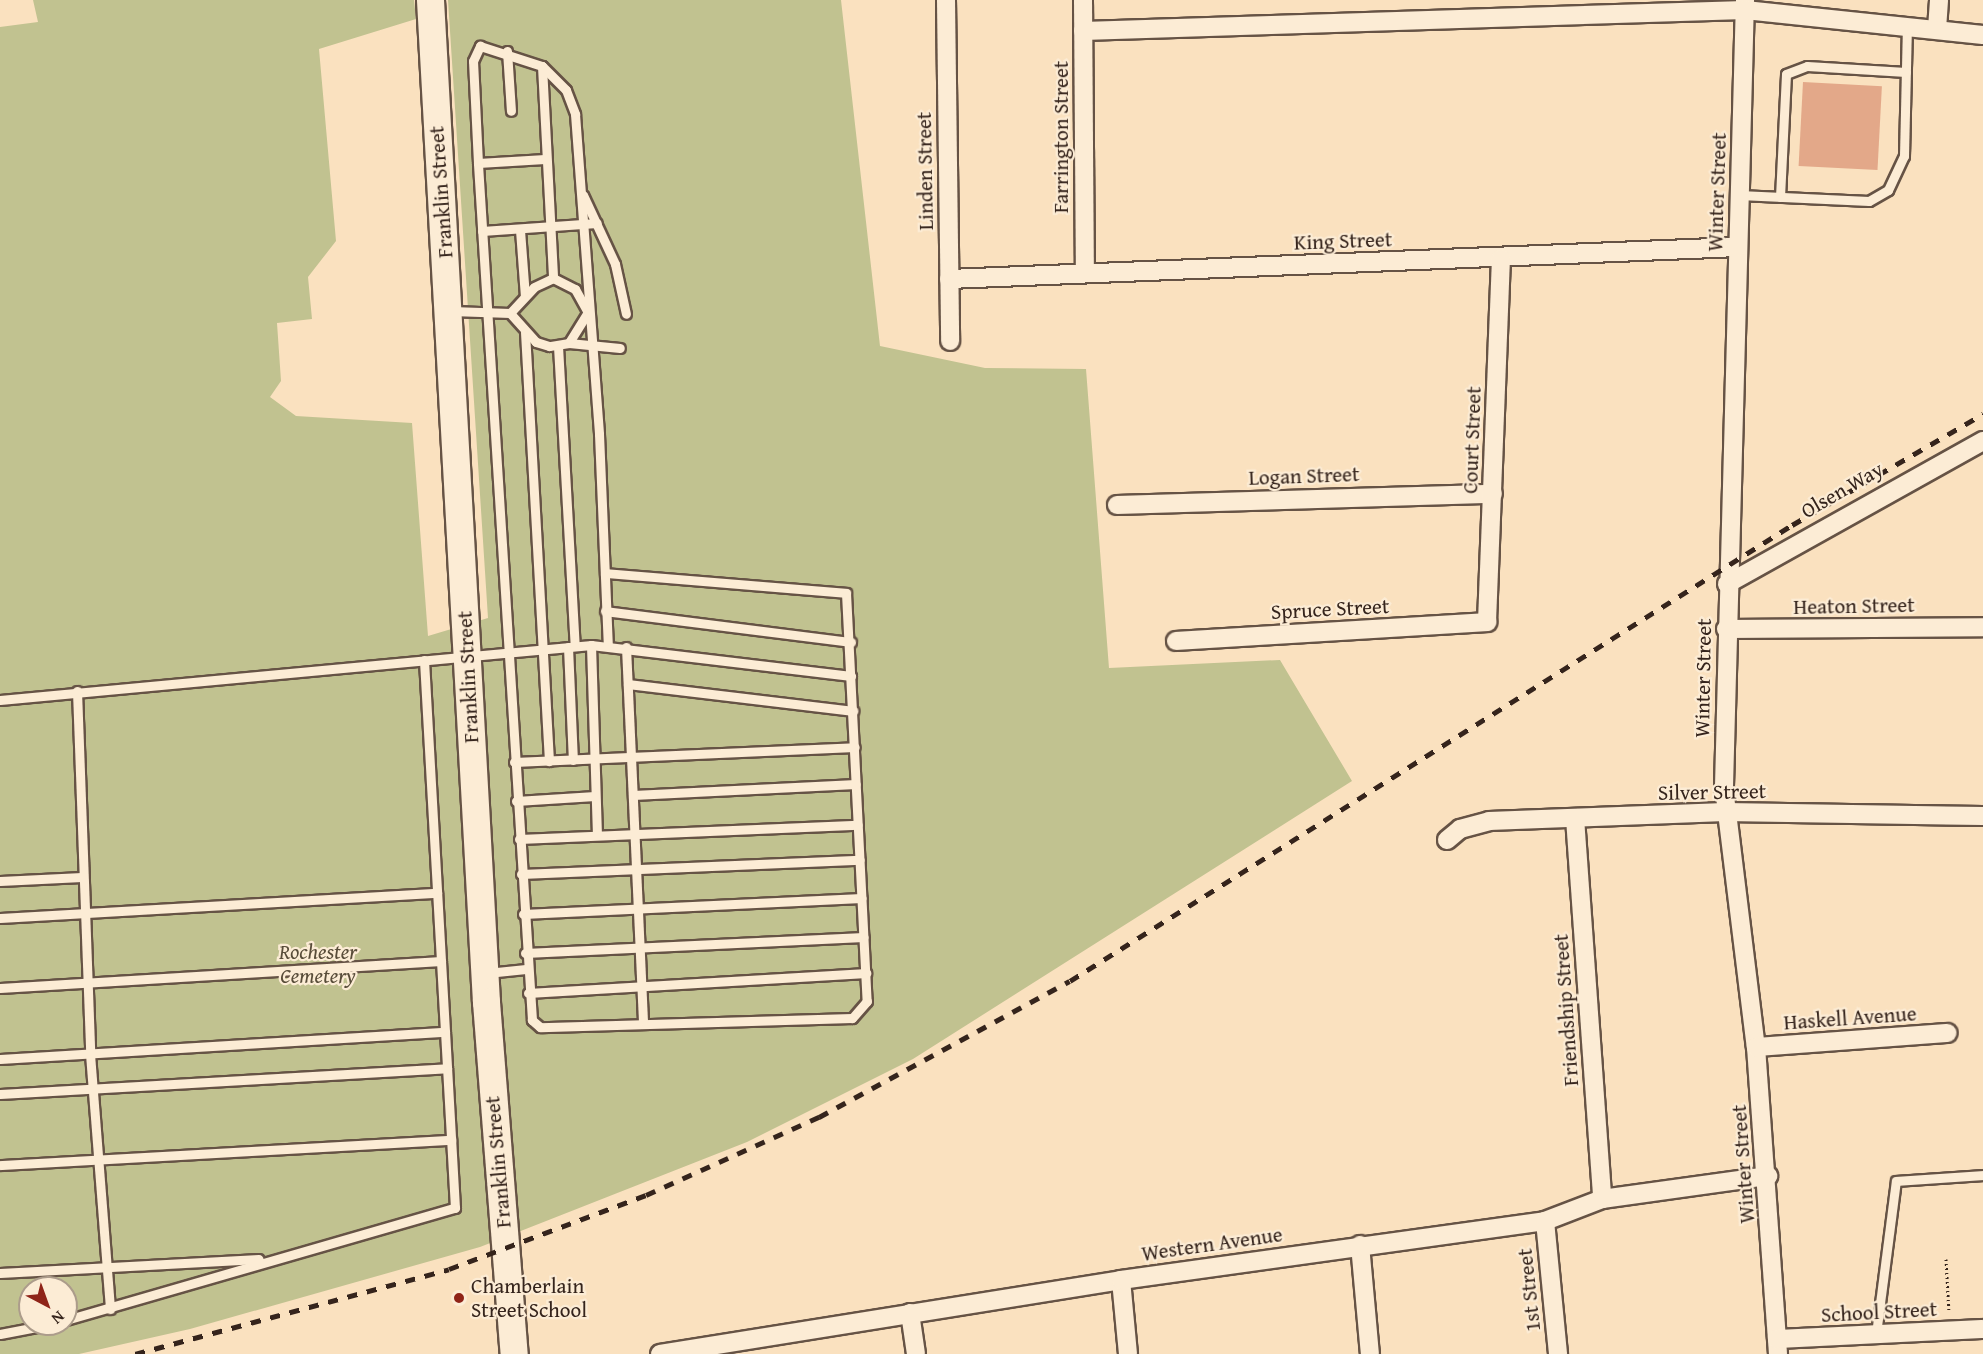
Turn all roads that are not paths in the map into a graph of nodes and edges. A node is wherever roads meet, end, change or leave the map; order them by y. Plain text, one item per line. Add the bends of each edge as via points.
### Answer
1 (430, 0) edge
2 (946, 0) edge
3 (1083, 0) edge
4 (1939, 0) edge
5 (1745, 5) edge
6 (1907, 25) junction
7 (1938, 29) junction
8 (1083, 31) junction
9 (1983, 35) edge
10 (507, 51) junction
11 (542, 66) junction
12 (1906, 72) junction
13 (511, 111) dead end
14 (545, 159) junction
15 (478, 163) junction
16 (582, 192) junction
17 (1739, 195) junction
18 (1780, 197) junction
19 (597, 223) junction
20 (583, 225) junction
21 (549, 229) junction
22 (520, 230) junction
23 (482, 231) junction
24 (1738, 247) junction
25 (1501, 258) junction
26 (1084, 273) junction
27 (553, 278) junction
28 (949, 279) junction
29 (525, 296) junction
30 (449, 311) junction
31 (487, 311) junction
32 (588, 312) junction
33 (510, 313) junction
34 (626, 314) dead end
35 (525, 332) junction
36 (950, 341) dead end
37 (590, 342) junction
38 (569, 343) junction
39 (558, 346) junction
40 (620, 348) dead end
41 (1983, 441) edge
42 (1493, 494) junction
43 (1117, 505) dead end
44 (605, 573) junction
45 (1727, 584) junction
46 (606, 610) junction
47 (1487, 622) joint
48 (1983, 627) edge
49 (1726, 629) junction
50 (1176, 641) dead end
51 (851, 642) junction
52 (591, 645) junction
53 (608, 645) junction
54 (572, 647) junction
55 (626, 647) junction
56 (544, 649) junction
57 (507, 651) junction
58 (467, 656) junction
59 (424, 660) junction
60 (851, 676) junction
61 (628, 684) junction
62 (77, 691) junction
63 (0, 700) edge
64 (853, 711) junction
65 (855, 747) junction
66 (632, 757) junction
67 (593, 759) junction
68 (573, 760) junction
69 (549, 761) junction
70 (514, 762) junction
71 (856, 784) junction
72 (633, 795) junction
73 (595, 796) junction
74 (516, 801) junction
75 (1725, 812) junction
76 (1983, 816) edge
77 (1575, 818) junction
78 (858, 825) junction
79 (635, 833) junction
80 (597, 835) junction
81 (519, 839) junction
82 (1447, 840) dead end
83 (860, 860) junction
84 (637, 869) junction
85 (521, 874) junction
86 (82, 877) junction
87 (0, 881) edge
88 (437, 893) junction
89 (862, 898) junction
90 (638, 909) junction
91 (83, 913) junction
92 (523, 914) junction
93 (0, 918) edge
94 (864, 937) junction
95 (640, 949) junction
96 (525, 953) junction
97 (441, 961) junction
98 (526, 969) junction
99 (485, 973) junction
100 (866, 973) junction
101 (87, 982) junction
102 (642, 983) junction
103 (0, 988) edge
104 (528, 993) junction
105 (644, 1021) junction
106 (445, 1032) junction
107 (1947, 1033) dead end
108 (1756, 1047) junction
109 (90, 1054) junction
110 (0, 1059) edge
111 (447, 1068) junction
112 (93, 1088) junction
113 (0, 1094) edge
114 (451, 1140) junction
115 (97, 1159) junction
116 (0, 1165) edge
117 (1983, 1175) edge
118 (1768, 1176) junction
119 (1602, 1199) junction
120 (1545, 1221) junction
121 (1360, 1245) junction
122 (277, 1258) junction
123 (103, 1267) junction
124 (0, 1273) edge
125 (1122, 1280) junction
126 (110, 1309) junction
127 (910, 1313) junction
128 (78, 1317) edge
129 (1983, 1329) edge
130 (18, 1331) edge
131 (0, 1334) edge
132 (1876, 1334) junction
133 (1777, 1347) edge
134 (700, 1351) edge
135 (514, 1354) edge
136 (660, 1354) edge
137 (916, 1354) edge
138 (1128, 1354) edge
139 (1370, 1354) edge
140 (1558, 1354) edge

1 - 30 street, Franklin Street
2 - 28 street, Linden Street
3 - 8 street, Farrington Street
4 - 7 street
5 - 6 street
5 - 8 street
5 - 17 street, Winter Street
6 - 7 street
6 - 12 lane
7 - 9 street
8 - 26 street, Farrington Street
10 - 11 lane
10 - 13 lane
10 - 15 lane via 480,46 474,53
11 - 14 lane
11 - 16 lane via 572,101
12 - 18 lane via 1904,156 1888,190 1869,201
12 - 18 lane via 1807,66 1786,74
14 - 15 lane
14 - 21 lane
15 - 23 lane
16 - 19 lane
16 - 20 lane
17 - 18 lane
17 - 24 street, Winter Street
19 - 20 lane
19 - 34 lane via 615,264
20 - 21 lane
20 - 32 lane
21 - 22 lane
21 - 27 lane
22 - 23 lane
22 - 29 lane
23 - 31 lane
24 - 25 street, King Street
24 - 45 street, Winter Street
25 - 26 street, King Street
25 - 42 street, Court Street
26 - 28 street, King Street
27 - 29 lane
27 - 32 lane via 575,288
28 - 36 street, Linden Street
29 - 33 lane
30 - 31 lane
30 - 58 street, Franklin Street
31 - 33 lane
31 - 57 lane
32 - 37 lane
32 - 38 lane
33 - 35 lane
35 - 39 lane via 536,342
35 - 56 lane
37 - 38 lane
37 - 40 lane
37 - 44 lane
38 - 39 lane
39 - 54 lane
41 - 45 street, Olsen Way
42 - 43 street, Logan Street
42 - 47 street, Court Street
44 - 46 lane
44 - 51 lane via 838,589 849,599
45 - 49 street, Winter Street
46 - 51 lane
46 - 53 lane
47 - 50 street, Spruce Street
48 - 49 street, Heaton Street
49 - 75 street, Winter Street
51 - 60 lane
52 - 53 lane
52 - 54 lane
52 - 67 lane
53 - 55 lane
54 - 56 lane
54 - 68 lane
55 - 60 lane
55 - 61 lane
56 - 57 lane
56 - 69 lane
57 - 58 lane
57 - 70 lane
58 - 59 lane
58 - 99 street, Franklin Street
59 - 62 lane
59 - 88 lane
60 - 64 lane
61 - 64 lane
61 - 66 lane
62 - 63 lane
62 - 86 lane
64 - 65 lane
65 - 66 lane
65 - 71 lane
66 - 67 lane
66 - 72 lane
67 - 68 lane
67 - 73 lane
68 - 69 lane
69 - 70 lane
70 - 74 lane
71 - 72 lane
71 - 78 lane
72 - 79 lane
73 - 74 lane
73 - 80 lane
74 - 81 lane
75 - 76 street, Silver Street
75 - 77 street, Silver Street
75 - 108 street, Winter Street
77 - 82 street, Silver Street via 1475,823
77 - 119 street, Friendship Street
78 - 79 lane
78 - 83 lane
79 - 80 lane
79 - 84 lane
80 - 81 lane
81 - 85 lane
83 - 84 lane
83 - 89 lane
84 - 85 lane
84 - 90 lane
85 - 92 lane
86 - 87 lane
86 - 91 lane
88 - 91 lane
88 - 97 lane
89 - 90 lane
89 - 94 lane
90 - 92 lane
90 - 95 lane
91 - 93 lane
91 - 101 lane
92 - 96 lane
94 - 95 lane
94 - 100 lane
95 - 96 lane
95 - 102 lane
96 - 98 lane
97 - 101 lane
97 - 106 lane
98 - 99 lane
98 - 104 lane
99 - 135 street, Franklin Street
100 - 102 lane
100 - 105 lane via 867,1001 852,1018
101 - 103 lane
101 - 109 lane
102 - 104 lane
102 - 105 lane
104 - 105 lane via 529,1012 540,1027
106 - 109 lane
106 - 111 lane
107 - 108 street, Haskell Avenue
108 - 118 street, Winter Street
109 - 110 lane
109 - 112 lane
111 - 112 lane
111 - 114 lane
112 - 113 lane
112 - 115 lane
114 - 115 lane
114 - 122 lane via 455,1208
115 - 116 lane
115 - 123 lane
117 - 132 lane via 1896,1181
118 - 119 street, Western Avenue
118 - 133 street, Winter Street
119 - 120 street, Western Avenue
120 - 121 street, Western Avenue
120 - 140 street, 1st Street
121 - 125 street, Western Avenue
121 - 139 street
122 - 123 lane
122 - 126 lane
123 - 124 lane
123 - 126 lane
125 - 127 street, Western Avenue
125 - 138 street
126 - 128 lane
127 - 134 street, Western Avenue
127 - 137 street
129 - 132 street, School Street
130 - 131 lane
132 - 133 street, School Street
134 - 136 street, Western Avenue

